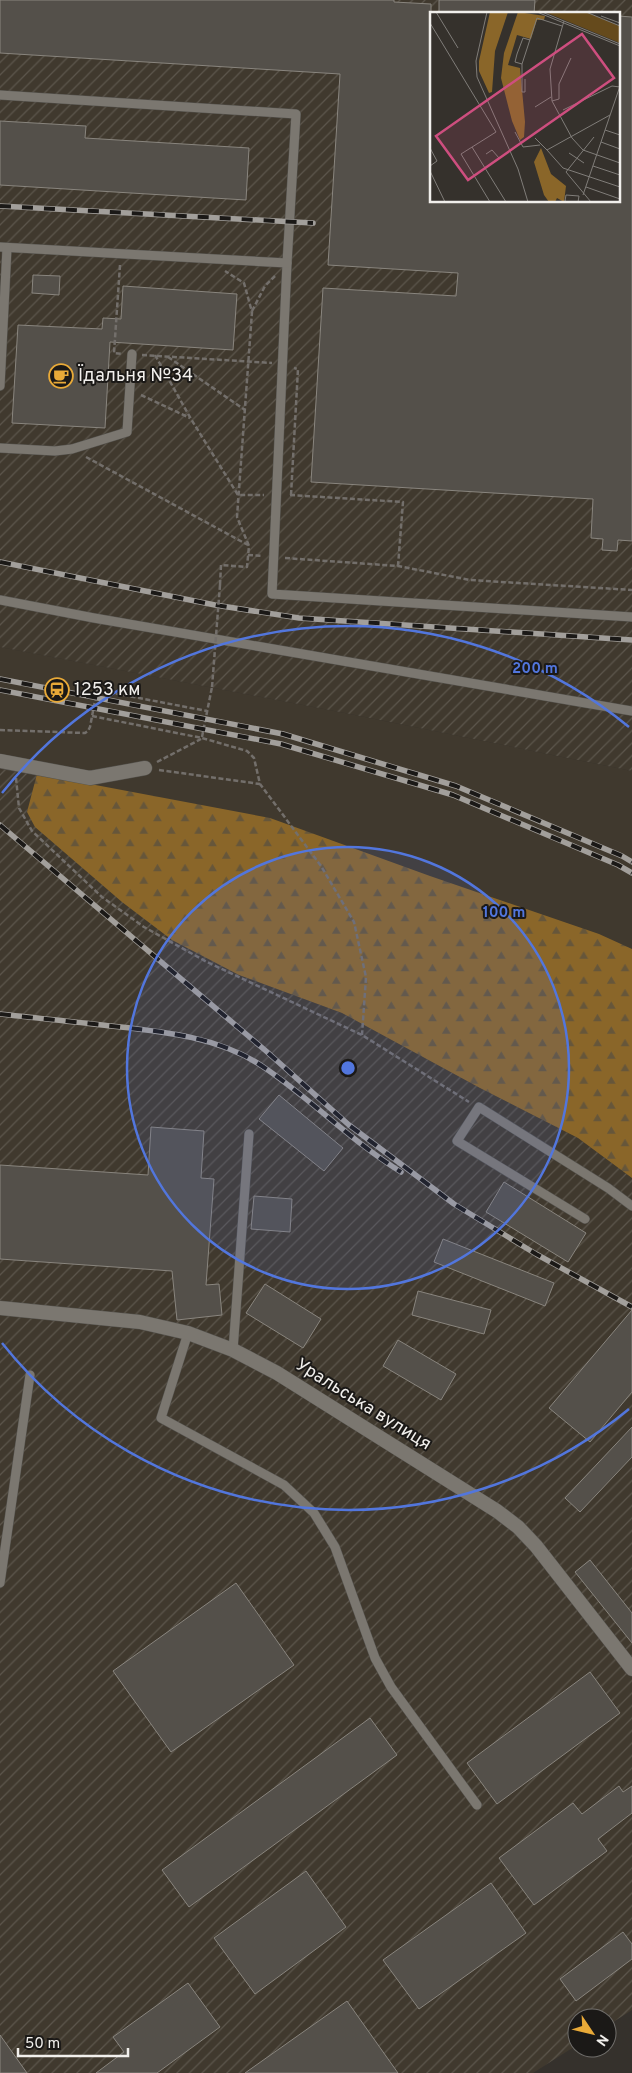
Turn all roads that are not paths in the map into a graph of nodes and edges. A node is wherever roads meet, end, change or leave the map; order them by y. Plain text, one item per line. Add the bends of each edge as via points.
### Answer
1 (0, 95) edge
2 (4, 248) edge
3 (287, 263) junction
4 (132, 354) road end
5 (0, 386) edge
6 (0, 448) edge
7 (0, 600) edge
8 (632, 617) edge
9 (632, 711) edge
10 (7, 762) edge
11 (145, 768) road end
12 (249, 1134) dead end
13 (632, 1206) edge
14 (585, 1220) dead end
15 (0, 1308) edge
16 (188, 1333) junction
17 (233, 1350) junction
18 (30, 1375) dead end
19 (0, 1584) edge
20 (632, 1669) edge
21 (477, 1805) dead end

1 - 3 lane via 296,114
2 - 3 lane
2 - 5 lane
3 - 8 lane via 272,594
4 - 6 lane via 127,432 72,449
7 - 9 lane
10 - 11 street via 90,778
12 - 17 lane
13 - 14 lane via 478,1107 457,1141
15 - 16 street, Уральська вулиця via 140,1322
16 - 17 street, Уральська вулиця
16 - 21 lane via 161,1418 284,1485 314,1512 336,1547 375,1658 391,1688
17 - 20 street, Уральська вулиця via 285,1378 518,1527
18 - 19 lane

